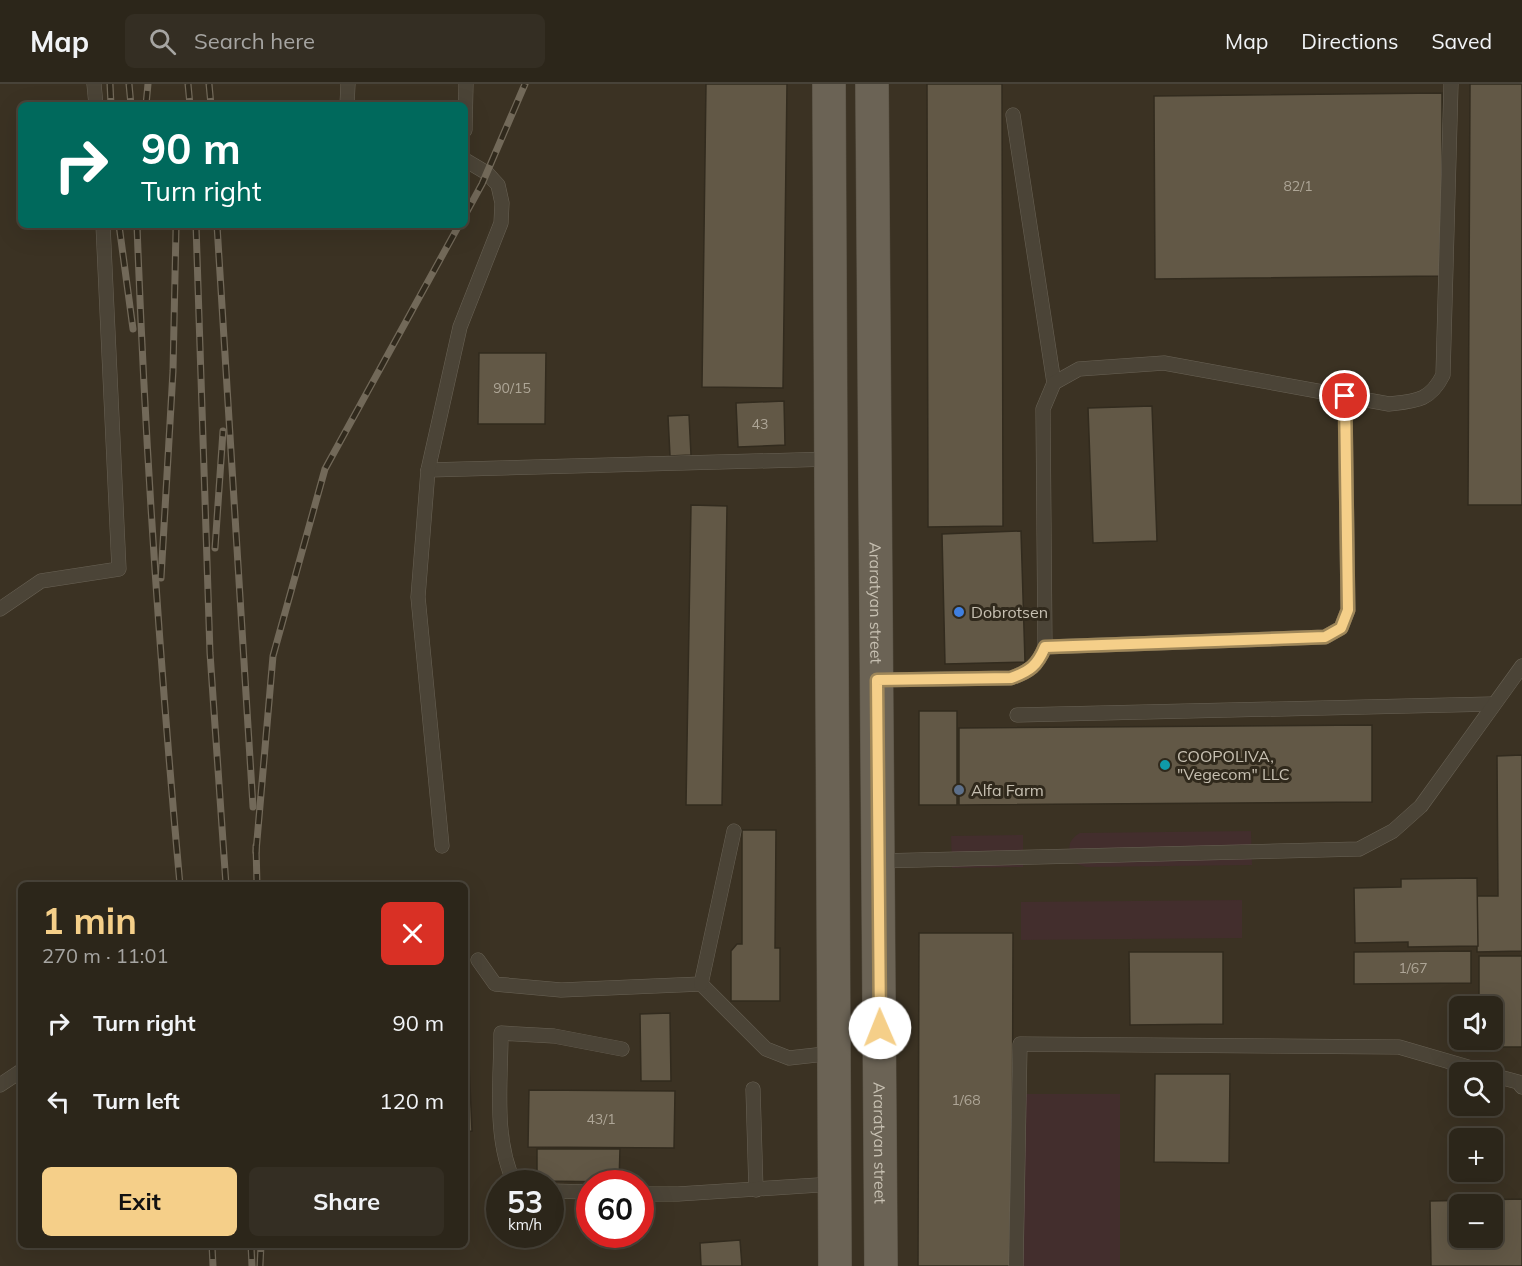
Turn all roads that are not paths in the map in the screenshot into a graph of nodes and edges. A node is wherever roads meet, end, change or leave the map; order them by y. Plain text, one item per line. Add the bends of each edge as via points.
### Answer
1 (94, 84) edge
2 (348, 84) edge
3 (466, 84) edge
4 (829, 84) edge
5 (872, 84) edge
6 (1451, 84) edge
7 (96, 102) edge
8 (347, 102) edge
9 (466, 102) edge
10 (1013, 115) dead end
11 (468, 162) edge
12 (103, 228) edge
13 (1054, 383) junction
14 (1345, 396) junction
15 (831, 459) junction
16 (428, 470) junction
17 (0, 609) edge
18 (1045, 647) junction
19 (1522, 666) edge
20 (877, 680) junction
21 (1492, 704) junction
22 (1017, 715) dead end
23 (734, 831) dead end
24 (442, 846) dead end
25 (878, 861) junction
26 (478, 960) dead end
27 (701, 984) junction
28 (622, 1049) dead end
29 (834, 1053) junction
30 (1451, 1062) edge
31 (18, 1073) edge
32 (1503, 1078) edge
33 (0, 1085) edge
34 (1522, 1087) edge
35 (753, 1089) dead end
36 (508, 1170) edge
37 (834, 1184) junction
38 (756, 1190) junction
39 (654, 1194) edge
40 (835, 1266) edge
41 (881, 1266) edge
42 (1016, 1266) edge

1 - 7 lane
2 - 8 lane
3 - 9 lane
4 - 15 main road
5 - 20 main road, Araratyan street
6 - 14 lane via 1443,375 1422,400 1389,404
10 - 13 lane
11 - 16 lane via 487,173 498,186 501,223 460,327
12 - 17 lane via 119,568 41,581
13 - 14 lane via 1079,369 1164,363
13 - 18 lane via 1043,409
14 - 18 lane via 1348,610 1341,628 1325,637
15 - 16 lane
15 - 29 main road
16 - 24 lane via 418,597
18 - 20 lane via 1030,671 1011,678
19 - 21 lane
20 - 25 main road, Araratyan street
21 - 22 lane
21 - 25 lane via 1421,806 1393,831 1359,849
23 - 27 lane
25 - 41 main road, Araratyan street
26 - 27 lane via 495,984 561,990
27 - 29 lane via 766,1049 789,1058
28 - 36 lane via 554,1036 501,1033 500,1103
29 - 37 main road
30 - 42 lane via 1399,1047 1020,1044
31 - 33 lane
32 - 34 lane
35 - 38 lane
37 - 38 lane
37 - 40 main road
38 - 39 lane

